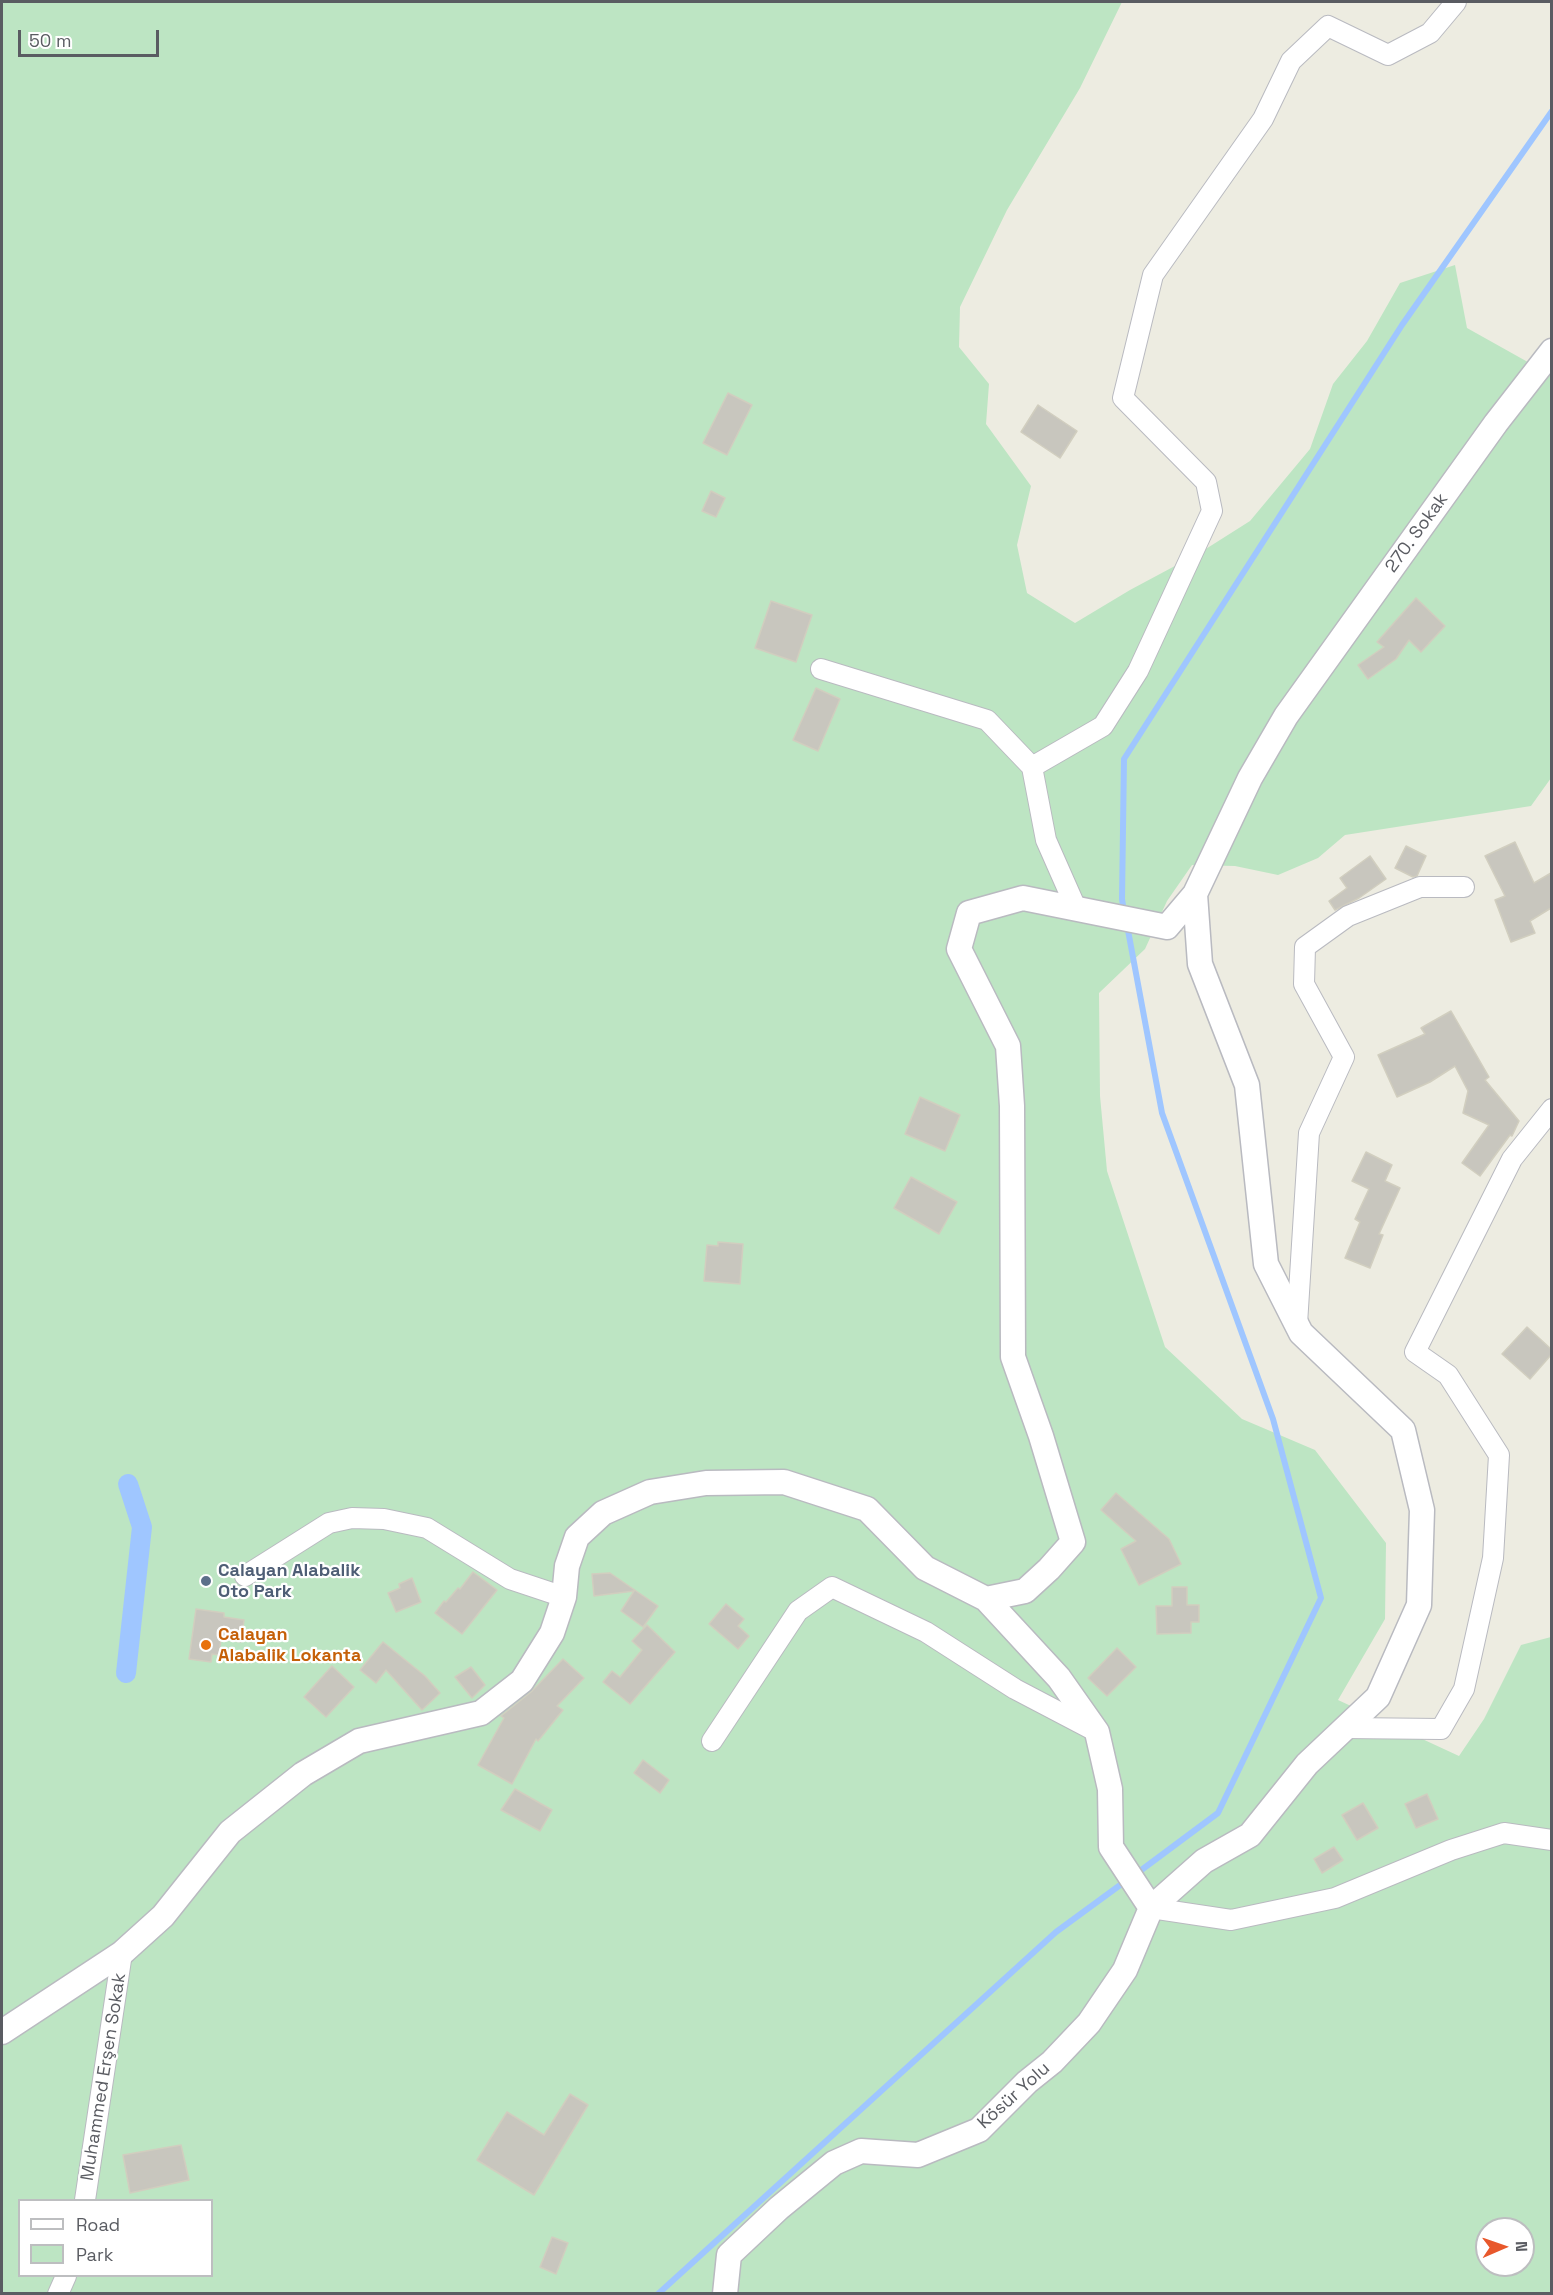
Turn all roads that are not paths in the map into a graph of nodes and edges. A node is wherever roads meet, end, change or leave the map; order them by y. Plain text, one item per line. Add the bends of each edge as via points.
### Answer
1 (1456, 2) edge
2 (1551, 351) edge
3 (821, 669) dead end
4 (1032, 767) junction
5 (1464, 887) dead end
6 (1195, 894) junction
7 (1076, 908) junction
8 (1551, 1109) edge
9 (1297, 1324) junction
10 (245, 1576) dead end
11 (564, 1597) junction
12 (986, 1599) junction
13 (1345, 1728) junction
14 (1097, 1732) junction
15 (712, 1741) dead end
16 (1551, 1840) edge
17 (1151, 1908) junction
18 (122, 1953) junction
19 (2, 2032) edge
20 (85, 2199) edge
21 (66, 2277) edge
22 (58, 2294) edge
23 (725, 2294) edge

1 - 4 street via 1430,33 1388,55 1328,27 1291,61 1263,119 1152,275 1123,398 1206,482 1212,511 1138,671 1103,726
2 - 6 street, 270. Sokak via 1286,716 1250,778
3 - 4 street via 987,720
4 - 7 street via 1046,840
5 - 9 street via 1420,887 1348,916 1305,947 1304,984 1344,1058 1309,1133
6 - 7 street via 1167,927
6 - 9 street via 1200,964 1247,1085 1266,1264
7 - 12 street via 1023,898 969,913 959,949 1008,1046 1012,1106 1012,1357 1073,1542 1025,1591
8 - 13 street via 1512,1159 1415,1352 1448,1375 1499,1455 1493,1558 1464,1689 1441,1729
9 - 13 street via 1402,1430 1422,1510 1419,1605 1378,1696
10 - 11 street via 329,1523 352,1518 384,1519 427,1528 510,1579
11 - 12 street via 567,1566 577,1537 603,1514 650,1492 706,1483 784,1482 867,1509 925,1568
11 - 18 street via 552,1633 522,1681 481,1713 359,1741 303,1774 230,1832 163,1916
12 - 14 street via 1059,1678
13 - 17 street via 1307,1764 1250,1835 1204,1861
14 - 15 street via 1015,1689 926,1632 832,1587 798,1611
14 - 17 street via 1110,1789 1111,1847
16 - 17 street via 1504,1833 1451,1850 1335,1898 1231,1920
17 - 23 street, Kösür Yolu via 1125,1970 1089,2023 979,2130 918,2155 861,2151 834,2163 729,2255
18 - 19 street
18 - 20 street, Muhammed Erşen Sokak
21 - 22 street

